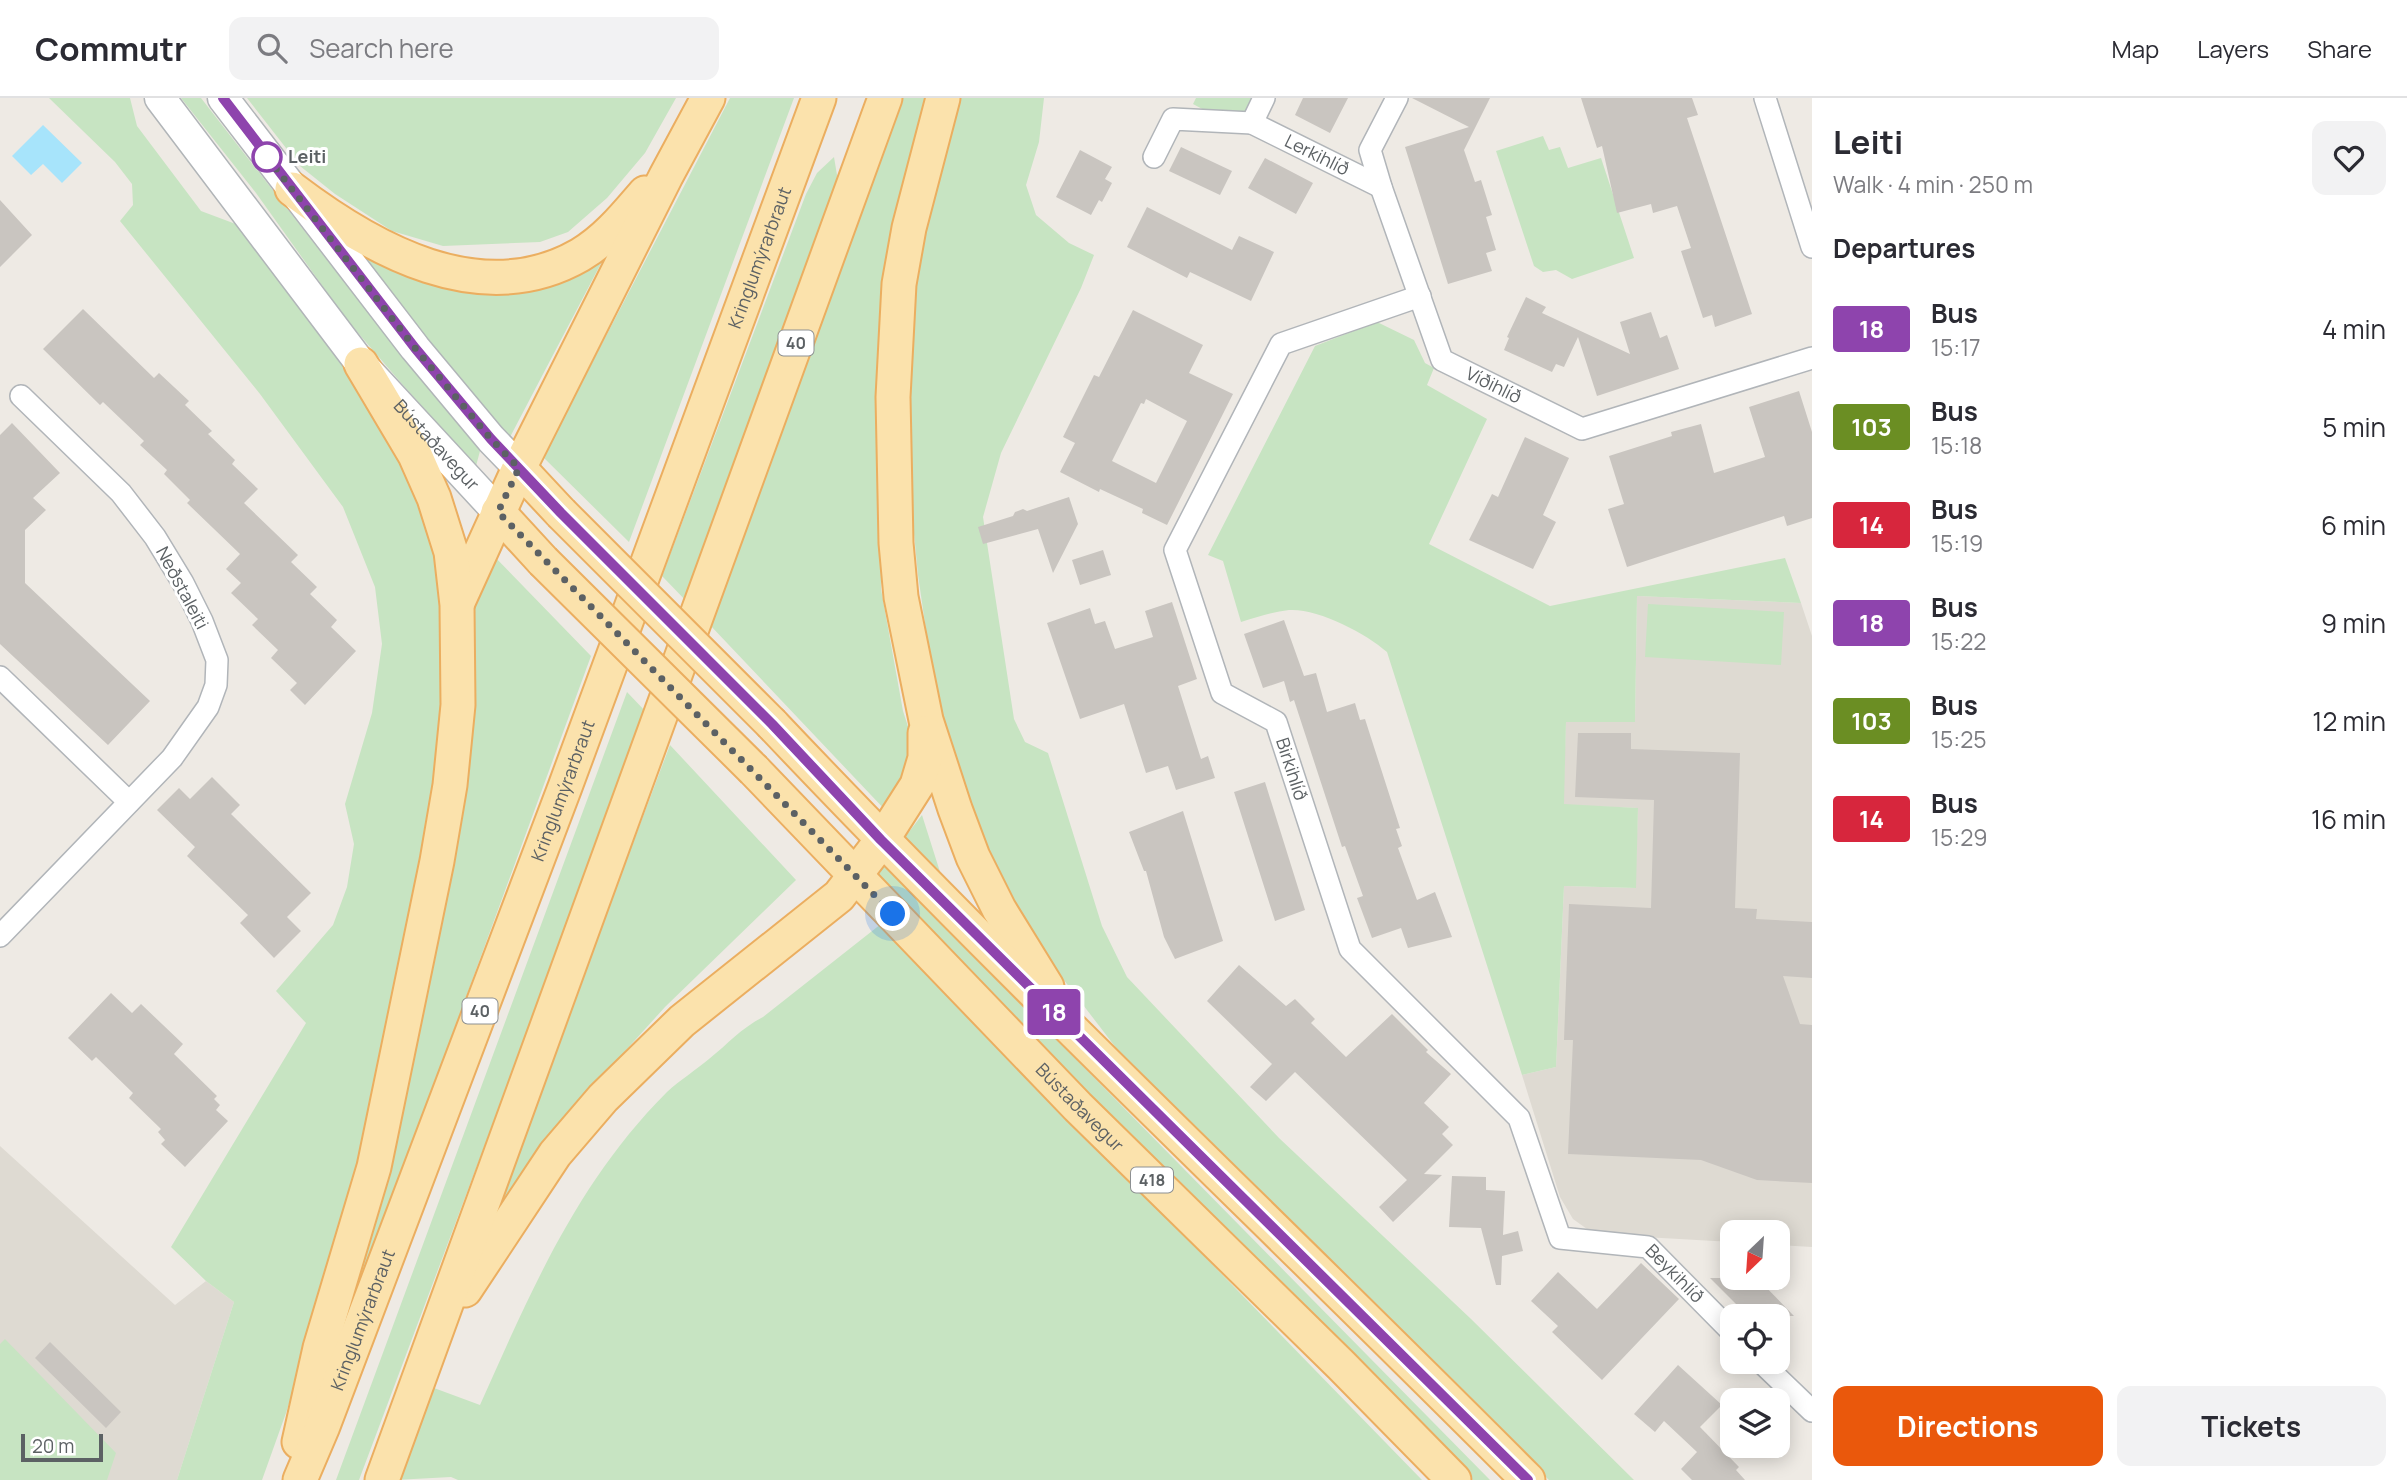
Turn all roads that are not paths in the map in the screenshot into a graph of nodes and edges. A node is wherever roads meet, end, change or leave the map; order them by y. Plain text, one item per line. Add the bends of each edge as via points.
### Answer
1 (160, 98) edge
2 (223, 98) edge
3 (708, 98) edge
4 (820, 98) edge
5 (886, 98) edge
6 (943, 98) edge
7 (1264, 98) edge
8 (1397, 98) edge
9 (1765, 98) edge
10 (1252, 123) junction
11 (1154, 157) dead end
12 (666, 176) junction
13 (1381, 187) junction
14 (292, 189) junction
15 (1812, 247) edge
16 (1420, 296) junction
17 (1812, 358) edge
18 (361, 364) junction
19 (21, 396) dead end
20 (519, 468) junction
21 (498, 512) junction
22 (457, 605) junction
23 (0, 677) edge
24 (926, 720) junction
25 (129, 802) junction
26 (881, 840) junction
27 (855, 875) junction
28 (0, 936) edge
29 (1110, 1069) junction
30 (1560, 1238) joint
31 (1720, 1320) edge
32 (435, 1334) junction
33 (1773, 1374) edge
34 (1812, 1411) edge
35 (290, 1480) edge
36 (300, 1480) edge
37 (382, 1480) edge
38 (1454, 1480) edge
39 (1528, 1480) edge

1 - 18 main road, Bústaðavegur
2 - 14 main road
3 - 12 main road
4 - 36 main road, Kringlumýrarbraut / 40 via 551,826
5 - 32 main road, 40
6 - 24 main road via 909,228 900,284 893,397 901,597
7 - 10 street
8 - 13 street, Víðihlíð via 1370,150
9 - 15 street
10 - 11 street, Lerkihlíð via 1173,119
10 - 13 street, Lerkihlíð
12 - 14 main road via 582,254 538,272 509,276 472,276 412,262 332,220
12 - 20 main road
13 - 16 street, Víðihlíð
14 - 20 main road via 415,348
16 - 17 street, Víðihlíð via 1442,360 1582,429
16 - 30 street, Birkihlíð via 1281,344 1175,550 1222,693 1276,722 1350,949 1519,1118
18 - 21 main road, Bústaðavegur
18 - 22 main road via 434,498 451,552
19 - 25 street, Neðstaleiti via 121,493 155,537 183,583 217,660 216,685 208,707 172,758
20 - 21 main road
20 - 26 main road, bridge
21 - 22 main road
21 - 27 main road, Bústaðavegur / 418, bridge
22 - 35 main road via 458,705 437,861 374,1167 320,1348
23 - 25 street
24 - 26 main road via 925,758 917,785
24 - 29 main road via 973,856 999,909 1043,982
25 - 28 street, Neðstaleiti
26 - 27 main road
26 - 29 main road
27 - 32 main road via 820,914 682,1021 603,1098 555,1154
27 - 38 main road, Bústaðavegur / 418 via 1078,1107
29 - 39 main road
30 - 31 street, Beykihlíð via 1648,1247
32 - 37 main road, 40
33 - 34 street

